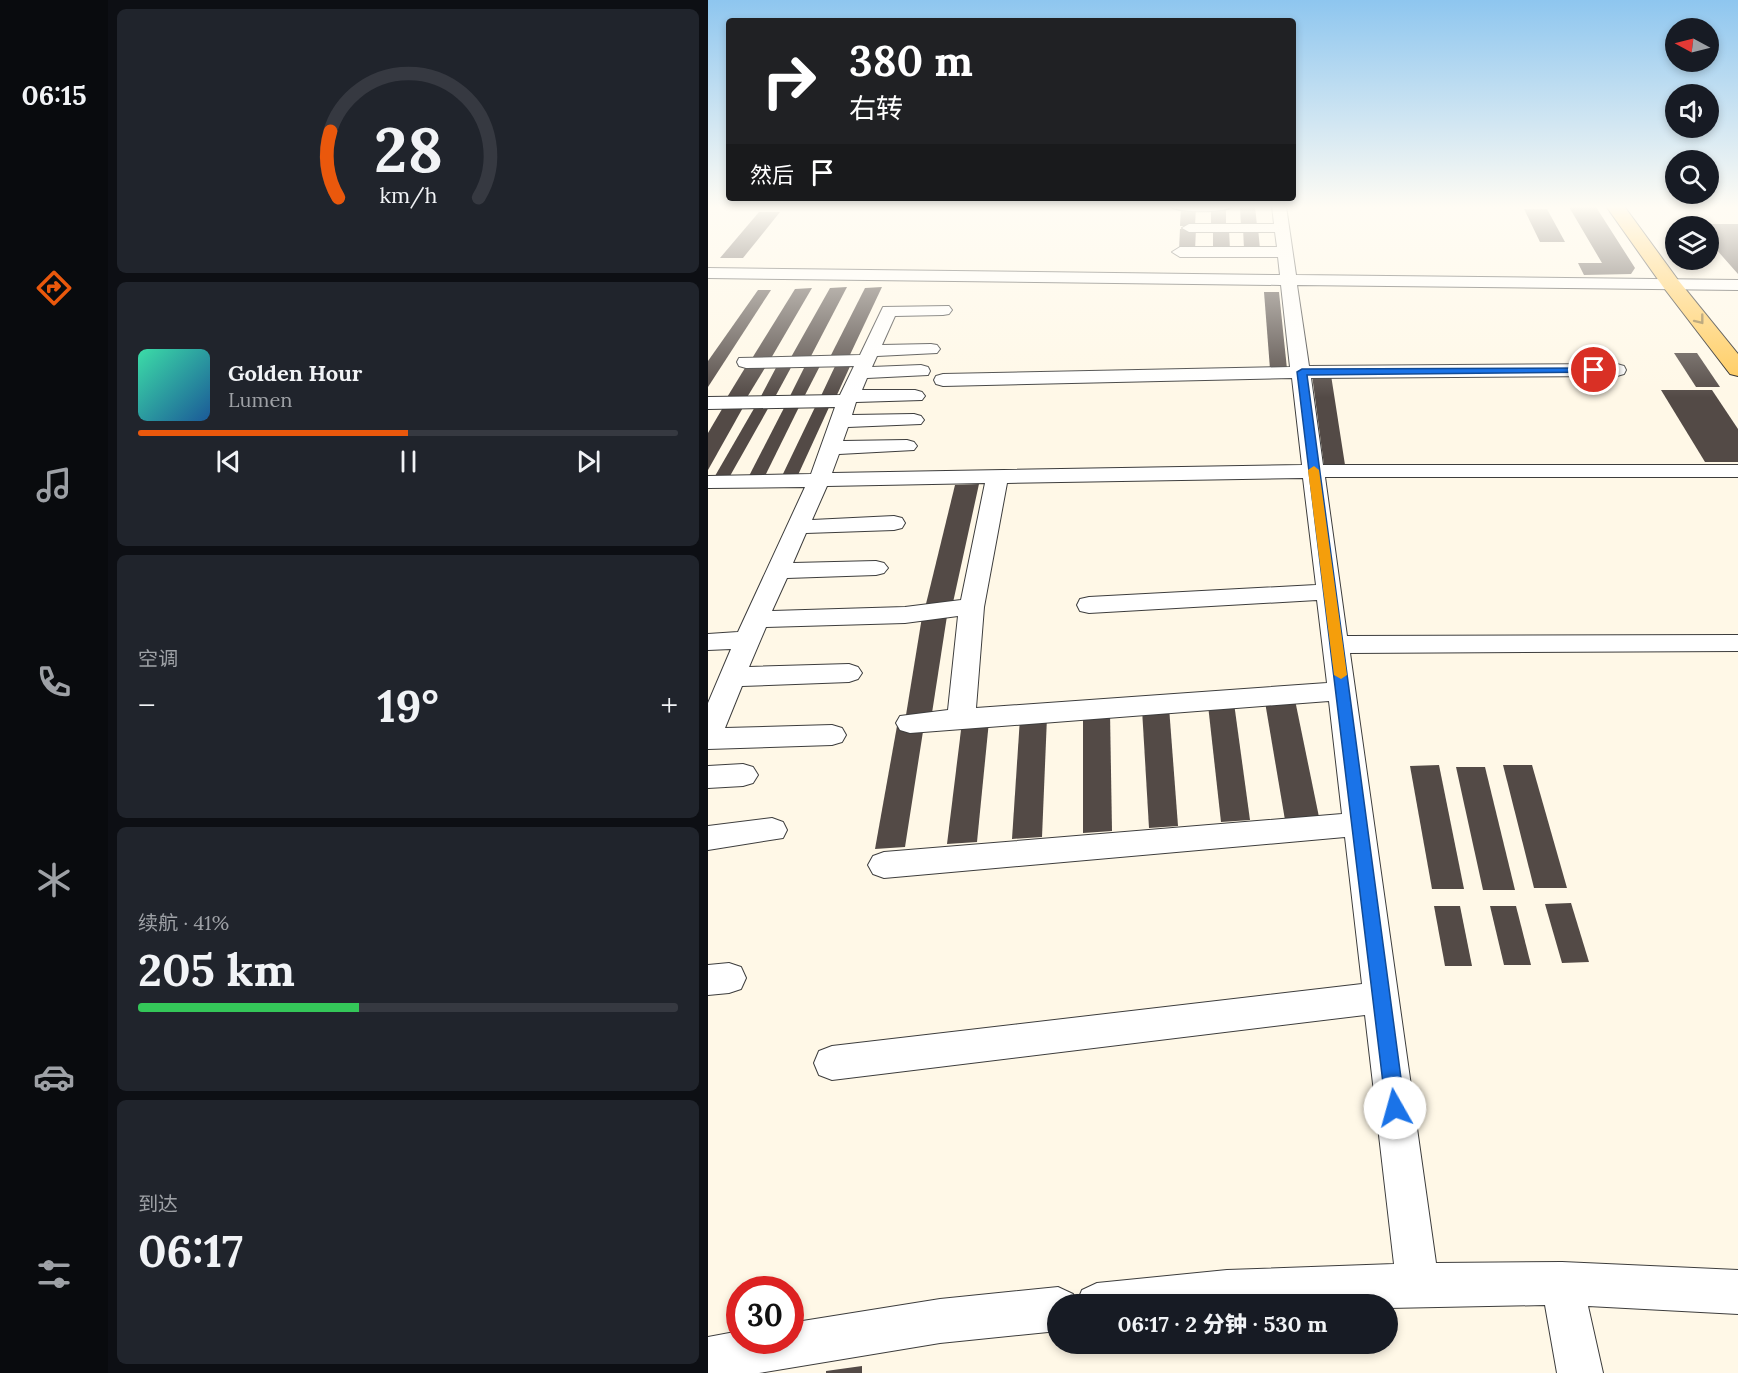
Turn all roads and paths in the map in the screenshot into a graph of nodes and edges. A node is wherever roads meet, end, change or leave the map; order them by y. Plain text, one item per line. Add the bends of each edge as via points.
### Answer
1 (761, 270) edge
2 (1288, 270) edge
3 (1546, 270) edge
4 (1661, 270) edge
5 (1685, 270) edge
6 (708, 273) edge
7 (1671, 284) junction
8 (1696, 284) junction
9 (1738, 285) edge
10 (1710, 302) dead end
11 (943, 310) dead end
12 (903, 329) dead end
13 (881, 330) junction
14 (931, 350) dead end
15 (866, 361) junction
16 (746, 362) dead end
17 (1738, 369) edge
18 (1617, 370) dead end
19 (921, 371) dead end
20 (1302, 372) junction
21 (943, 380) dead end
22 (915, 396) dead end
23 (848, 398) junction
24 (708, 403) edge
25 (914, 420) dead end
26 (840, 421) junction
27 (907, 446) dead end
28 (830, 448) junction
29 (1314, 471) junction
30 (1738, 471) edge
31 (997, 477) junction
32 (819, 480) junction
33 (708, 482) edge
34 (894, 524) dead end
35 (798, 526) junction
36 (876, 568) dead end
37 (778, 570) junction
38 (1330, 592) junction
39 (1089, 605) dead end
40 (972, 608) junction
41 (751, 630) junction
42 (708, 642) edge
43 (1738, 643) edge
44 (1337, 645) junction
45 (849, 673) dead end
46 (732, 676) junction
47 (1343, 691) junction
48 (961, 720) junction
49 (910, 723) dead end
50 (832, 735) dead end
51 (708, 737) edge
52 (743, 775) dead end
53 (708, 777) edge
54 (1360, 824) junction
55 (772, 830) dead end
56 (708, 838) edge
57 (884, 865) dead end
58 (1382, 997) junction
59 (832, 1063) dead end
60 (1562, 1283) junction
61 (1418, 1285) junction
62 (1738, 1292) edge
63 (1207, 1294) edge
64 (1047, 1310) edge
65 (708, 1359) edge
66 (1580, 1373) edge

1 - 6 street
2 - 20 street
3 - 7 street
4 - 7 main road
5 - 8 main road
7 - 8 street
7 -> 17 main road
8 - 9 street
8 - 10 main road
11 - 13 street via 889,311
12 - 13 street
13 - 15 street
14 - 15 street
15 - 16 street
15 - 19 street
15 - 23 street
18 - 20 street
20 - 21 street
20 - 29 street
22 - 23 street
23 - 24 street
23 - 26 street
25 - 26 street
26 - 28 street
27 - 28 street
28 - 32 street
29 - 30 street
29 - 31 street
29 - 38 street
31 - 32 street
31 - 40 street
32 - 33 street
32 - 35 street
34 - 35 street
35 - 37 street
36 - 37 street
37 - 41 street
38 - 39 street
38 - 44 street
40 - 41 street
40 - 48 street
41 - 42 street
41 - 46 street
43 - 44 street
44 - 47 street
45 - 46 street
46 - 51 street
47 - 48 street
47 - 54 street
48 - 49 street
50 - 51 street
52 - 53 street
54 - 57 street
54 - 58 street
55 - 56 street
58 - 59 street
58 - 61 street
60 - 61 street
60 - 62 street
60 - 66 street
61 - 63 street
64 - 65 street via 940,1321

